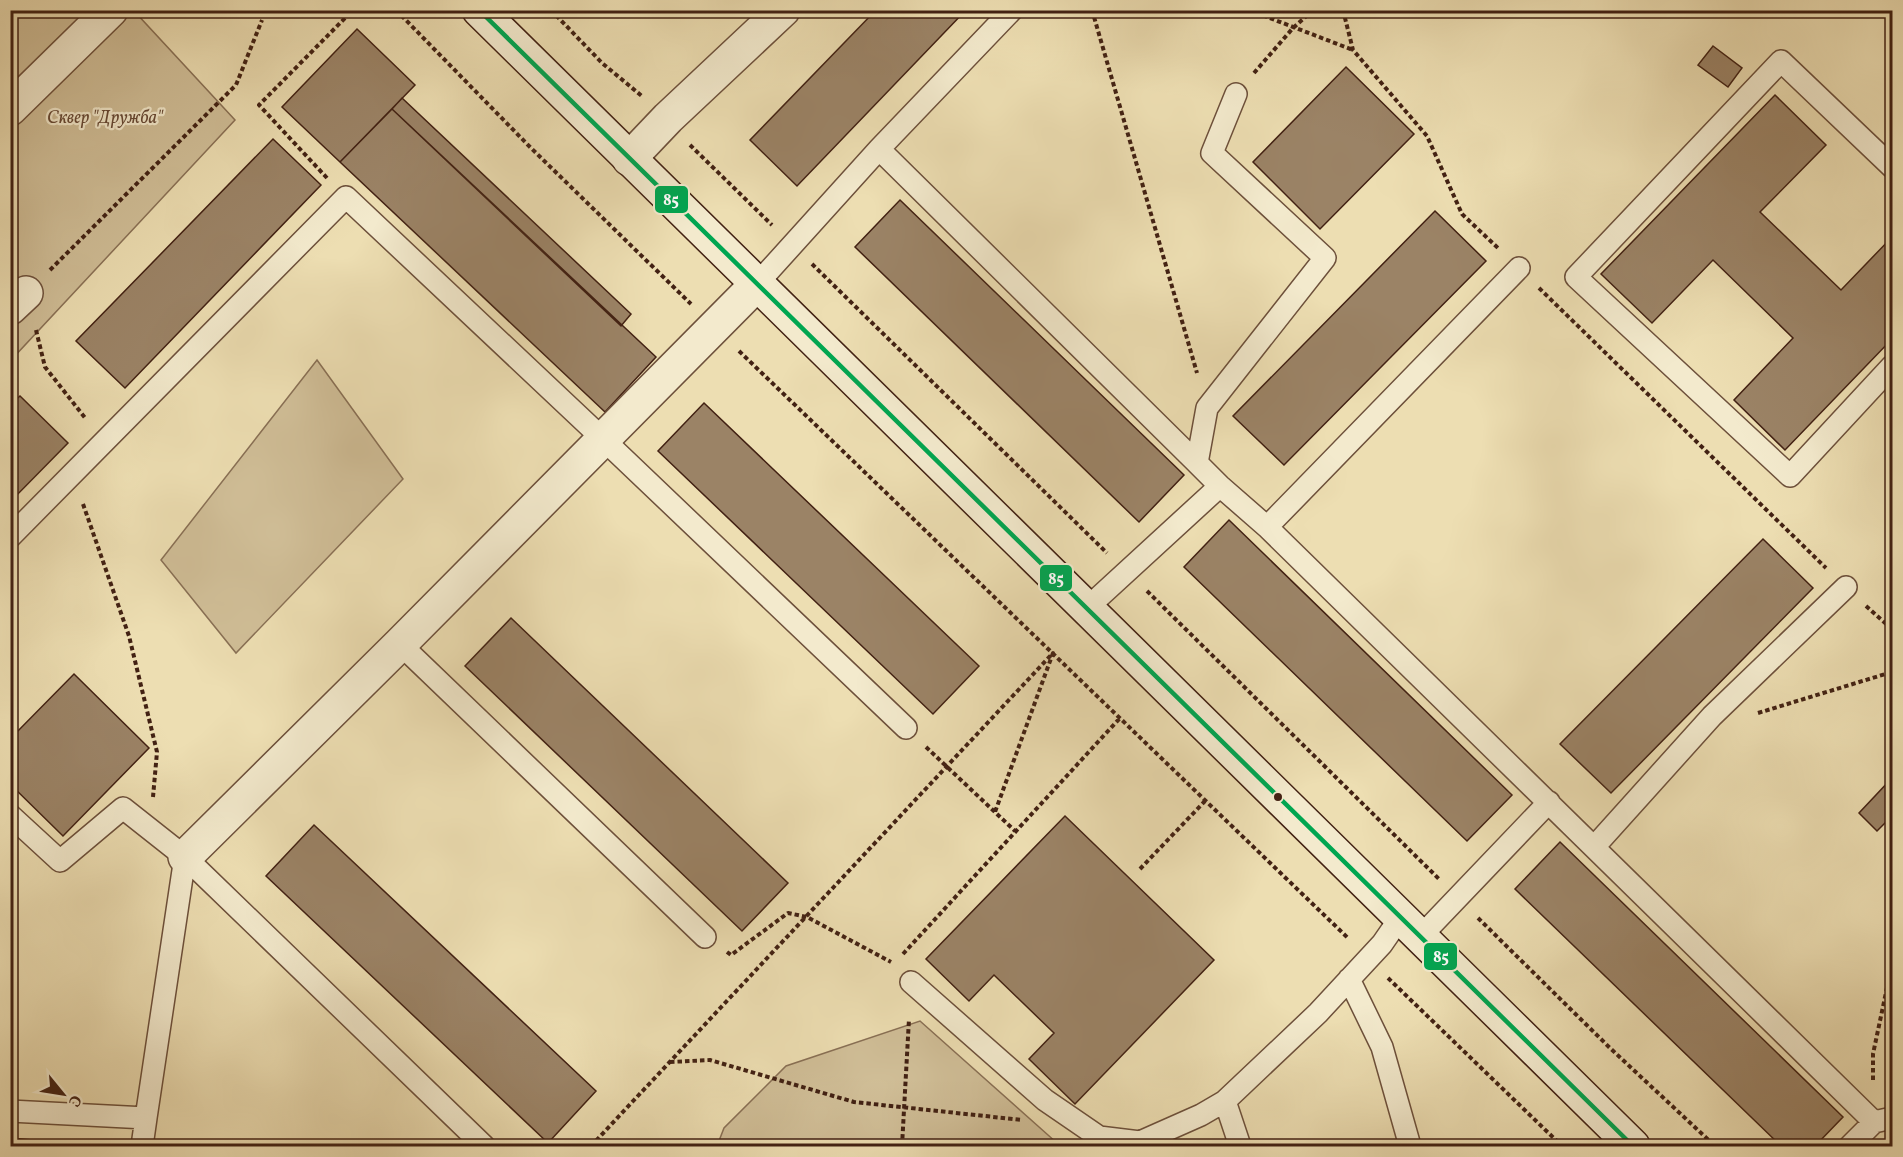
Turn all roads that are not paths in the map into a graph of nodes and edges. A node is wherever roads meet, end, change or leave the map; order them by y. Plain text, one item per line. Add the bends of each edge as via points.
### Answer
1 (111, 10) edge
2 (479, 10) edge
3 (783, 10) edge
4 (1012, 10) edge
5 (1236, 94) road end
6 (10, 109) edge
7 (1884, 144) edge
8 (879, 149) junction
9 (629, 159) junction
10 (1893, 167) edge
11 (1519, 268) dead end
12 (757, 284) junction
13 (1893, 366) edge
14 (603, 439) junction
15 (1197, 463) junction
16 (1220, 486) junction
17 (1267, 527) junction
18 (10, 537) edge
19 (1845, 587) dead end
20 (1086, 609) junction
21 (400, 644) junction
22 (906, 728) road end
23 (1549, 802) junction
24 (10, 815) edge
25 (1595, 846) junction
26 (185, 858) junction
27 (1410, 927) junction
28 (705, 937) road end
29 (1349, 979) junction
30 (912, 982) road end
31 (1226, 1101) junction
32 (10, 1111) edge
33 (146, 1118) junction
34 (1883, 1120) edge
35 (142, 1146) edge
36 (484, 1146) edge
37 (1240, 1146) edge
38 (1410, 1146) edge
39 (1633, 1146) edge
40 (1850, 1146) edge

1 - 6 street
2 - 9 street
3 - 9 street
4 - 8 lane
5 - 15 lane via 1212,153 1325,258 1207,408
7 - 10 lane
7 - 13 lane via 1781,61 1576,278 1791,476
8 - 12 lane
8 - 15 lane
9 - 12 street
11 - 17 lane
12 - 14 street
12 - 20 street
14 - 18 lane via 345,197
14 - 21 street
14 - 22 lane
15 - 16 lane
16 - 17 lane
16 - 20 lane
17 - 23 lane
19 - 25 lane via 1712,716
20 - 27 street
21 - 26 street
21 - 28 lane
23 - 25 lane
23 - 27 lane
24 - 26 lane via 60,861 123,808
25 - 34 lane
26 - 33 lane
26 - 36 lane
27 - 29 lane via 1382,944
27 - 39 street
29 - 31 lane
29 - 38 lane via 1382,1047
30 - 31 lane via 1045,1100 1099,1137 1140,1142
31 - 37 lane
32 - 33 lane
33 - 35 lane
34 - 40 lane

